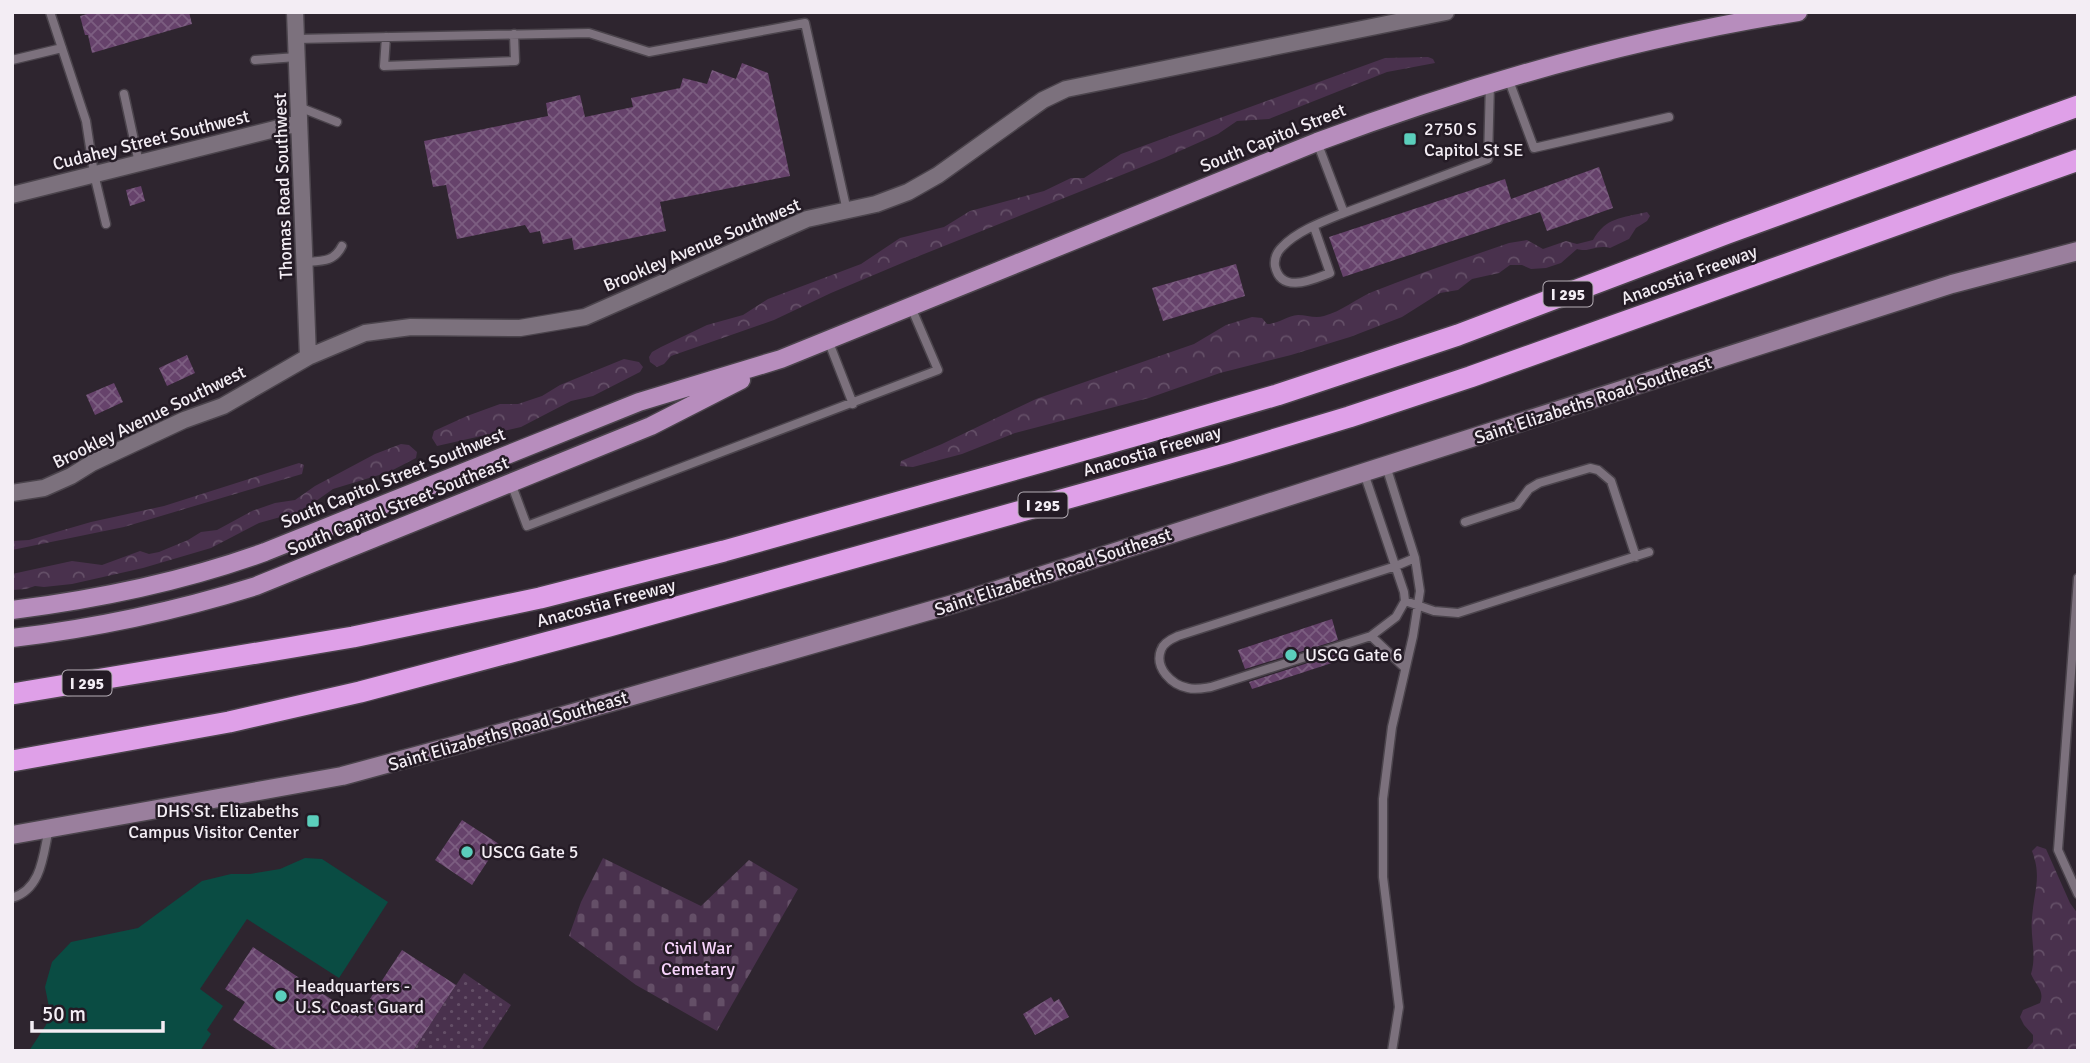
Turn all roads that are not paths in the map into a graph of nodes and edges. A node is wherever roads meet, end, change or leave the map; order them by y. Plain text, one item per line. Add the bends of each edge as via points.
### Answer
1 (50, 12) edge
2 (295, 12) edge
3 (1446, 12) edge
4 (1798, 12) edge
5 (514, 34) junction
6 (386, 37) junction
7 (296, 39) junction
8 (62, 48) junction
9 (297, 57) junction
10 (12, 60) edge
11 (254, 60) dead end
12 (1499, 80) junction
13 (124, 94) dead end
14 (2078, 106) edge
15 (299, 115) junction
16 (1669, 117) dead end
17 (337, 122) dead end
18 (1317, 142) junction
19 (2078, 160) edge
20 (139, 163) junction
21 (94, 174) junction
22 (12, 195) edge
23 (847, 211) junction
24 (1344, 213) junction
25 (106, 224) dead end
26 (1314, 227) junction
27 (342, 246) dead end
28 (2078, 251) edge
29 (305, 262) junction
30 (911, 307) junction
31 (828, 340) junction
32 (308, 358) junction
33 (781, 359) junction
34 (853, 404) junction
35 (1386, 466) junction
36 (1364, 473) junction
37 (511, 482) junction
38 (12, 493) edge
39 (1465, 522) dead end
40 (1649, 552) dead end
41 (1636, 557) junction
42 (1415, 558) junction
43 (1396, 566) junction
44 (2078, 579) edge
45 (1405, 601) junction
46 (1419, 605) junction
47 (12, 610) edge
48 (1371, 636) junction
49 (2076, 637) edge
50 (12, 638) edge
51 (162, 668) junction
52 (1405, 668) junction
53 (12, 680) edge
54 (12, 694) edge
55 (12, 761) edge
56 (49, 828) junction
57 (12, 835) edge
58 (2078, 894) edge
59 (12, 898) edge
60 (1392, 1051) edge

1 - 8 lane
2 - 7 street, Thomas Road Southwest
3 - 23 street, Brookley Avenue Southwest via 1066,89 916,188
4 - 12 main road, South Capitol Street via 1682,34
5 - 6 lane
5 - 6 lane via 515,61 384,66
5 - 23 lane via 589,33 649,52 805,23
6 - 7 lane
7 - 9 street, Thomas Road Southwest
8 - 10 lane
8 - 21 lane via 86,121
9 - 11 lane
9 - 15 street, Thomas Road Southwest
12 - 16 lane via 1534,148
12 - 18 main road, South Capitol Street
12 - 24 lane via 1488,159
13 - 20 lane
14 - 51 highway, Anacostia Freeway / I 295 via 1458,335 1277,395 602,584 403,627
15 - 17 lane
15 - 20 street, Cudahey Street Southwest
15 - 29 street, Thomas Road Southwest
18 - 24 lane
18 - 30 main road, South Capitol Street
19 - 55 highway, Anacostia Freeway / I 295 via 1470,377 1226,454 386,686 229,722
20 - 21 street, Cudahey Street Southwest
21 - 22 street, Cudahey Street Southwest
21 - 25 lane
23 - 32 street, Brookley Avenue Southwest via 807,219 585,317 520,328 411,327 365,333
24 - 26 lane
26 - 26 lane via 1330,273 1289,283 1277,272 1275,257 1286,243
27 - 29 lane via 337,256 326,261
28 - 35 main road, Saint Elizabeths Road Southeast via 1952,284
29 - 32 street, Thomas Road Southwest
30 - 31 main road, South Capitol Street
30 - 34 lane via 938,370
31 - 33 main road, South Capitol Street
31 - 34 lane
32 - 38 street, Brookley Avenue Southwest via 223,406 184,420 71,476 44,488
33 - 37 main road, South Capitol Street Southeast via 651,426
33 - 47 main road, South Capitol Street Southwest via 639,402 233,564 138,590
34 - 37 lane via 527,526
35 - 36 main road, Saint Elizabeths Road Southeast
35 - 42 lane
36 - 43 lane
36 - 56 main road, Saint Elizabeths Road Southeast via 893,622 393,763
37 - 50 main road, South Capitol Street Southeast via 286,575 223,596 136,619
39 - 41 lane via 1517,505 1539,483 1590,468 1611,481
40 - 41 lane
41 - 46 lane via 1458,613
42 - 43 lane
42 - 46 lane
43 - 45 lane
43 - 48 lane via 1178,636 1167,642 1160,660 1169,679 1200,689
44 - 49 lane
45 - 46 lane
45 - 48 lane via 1396,617
46 - 52 lane
48 - 52 lane
49 - 58 lane via 2058,850
51 - 53 highway via 66,672
51 - 54 highway, Anacostia Freeway / I 295
52 - 60 lane via 1387,760 1382,825 1387,913 1398,989
56 - 57 main road, Saint Elizabeths Road Southeast
56 - 59 lane via 37,878 28,891

